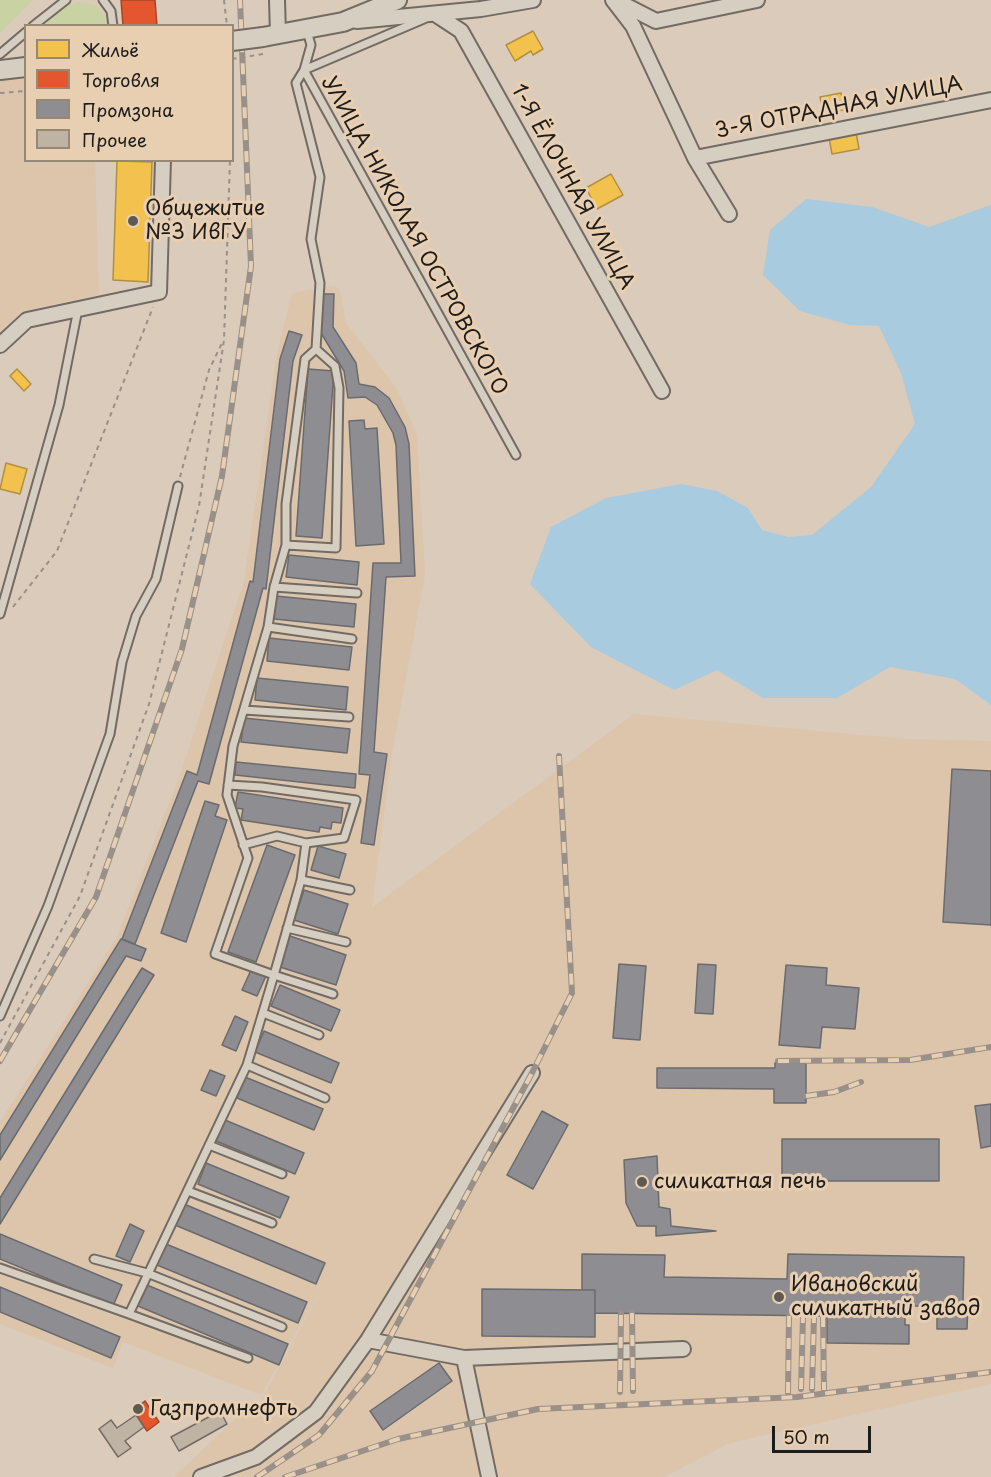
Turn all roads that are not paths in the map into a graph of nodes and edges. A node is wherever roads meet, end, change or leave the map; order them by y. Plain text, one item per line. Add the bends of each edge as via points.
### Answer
1 (66, 0) edge
2 (103, 0) edge
3 (277, 0) edge
4 (396, 0) edge
5 (533, 0) edge
6 (614, 0) edge
7 (757, 0) edge
8 (435, 14) junction
9 (343, 22) junction
10 (36, 24) edge
11 (113, 24) edge
12 (306, 29) junction
13 (24, 34) edge
14 (234, 41) edge
15 (268, 42) junction
16 (0, 54) edge
17 (24, 67) edge
18 (0, 69) edge
19 (304, 70) junction
20 (991, 100) edge
21 (695, 158) junction
22 (163, 162) edge
23 (729, 214) dead end
24 (78, 309) junction
25 (0, 345) edge
26 (316, 349) junction
27 (662, 391) dead end
28 (516, 455) dead end
29 (178, 486) road end
30 (286, 545) junction
31 (274, 587) junction
32 (357, 593) dead end
33 (4, 614) edge
34 (268, 627) junction
35 (352, 639) dead end
36 (244, 710) junction
37 (349, 717) dead end
38 (228, 785) junction
39 (306, 843) junction
40 (243, 845) junction
41 (301, 880) junction
42 (350, 890) dead end
43 (287, 928) junction
44 (346, 942) dead end
45 (274, 975) junction
46 (333, 994) dead end
47 (263, 1013) junction
48 (0, 1016) edge
49 (319, 1035) dead end
50 (248, 1065) junction
51 (532, 1073) dead end
52 (325, 1098) dead end
53 (210, 1145) junction
54 (282, 1174) dead end
55 (188, 1191) junction
56 (272, 1223) dead end
57 (94, 1259) dead end
58 (0, 1268) edge
59 (147, 1273) junction
60 (129, 1314) junction
61 (282, 1327) dead end
62 (368, 1340) junction
63 (683, 1349) dead end
64 (248, 1358) dead end
65 (464, 1358) junction
66 (201, 1477) edge
67 (489, 1477) edge

1 - 10 lane
2 - 11 lane via 111,11
3 - 15 street
4 - 9 main road
5 - 8 street
6 - 7 street via 656,21
6 - 21 street via 633,26
8 - 9 street
8 - 19 lane
8 - 27 street, 1-Я ЁЛОЧНАЯ УЛИЦА via 461,31
9 - 12 main road
12 - 15 main road
12 - 19 lane, УЛИЦА НИКОЛАЯ ОСТРОВСКОГО via 310,45
13 - 16 lane
14 - 15 main road, bridge
17 - 18 main road
19 - 26 lane via 296,83 320,177 311,239 320,284
19 - 28 lane, УЛИЦА НИКОЛАЯ ОСТРОВСКОГО
20 - 21 street, 3-Я ОТРАДНАЯ УЛИЦА
21 - 23 street
22 - 24 street via 159,292
24 - 25 street via 27,320
24 - 33 lane via 59,405
26 - 30 lane via 305,358 286,504
26 - 30 lane via 335,366 339,388 336,548
29 - 48 lane via 156,579 136,616 122,662 110,734 48,906
30 - 31 lane
31 - 32 lane
31 - 34 lane
34 - 35 lane
34 - 36 lane
36 - 37 lane
36 - 38 lane via 233,746
38 - 39 lane via 356,800 344,837
38 - 40 lane via 227,795
39 - 40 lane via 277,836
39 - 41 lane
40 - 45 lane via 248,858 215,954
41 - 42 lane
41 - 43 lane
43 - 44 lane
43 - 45 lane
45 - 46 lane
45 - 47 lane
47 - 49 lane
47 - 50 lane
50 - 52 lane
50 - 53 lane
51 - 62 street
53 - 54 lane
53 - 55 lane
55 - 56 lane
55 - 59 lane
57 - 59 lane
58 - 60 lane
59 - 60 lane
59 - 61 lane
60 - 64 lane
62 - 65 street
62 - 66 street via 316,1412 256,1457
63 - 65 street
65 - 67 street

